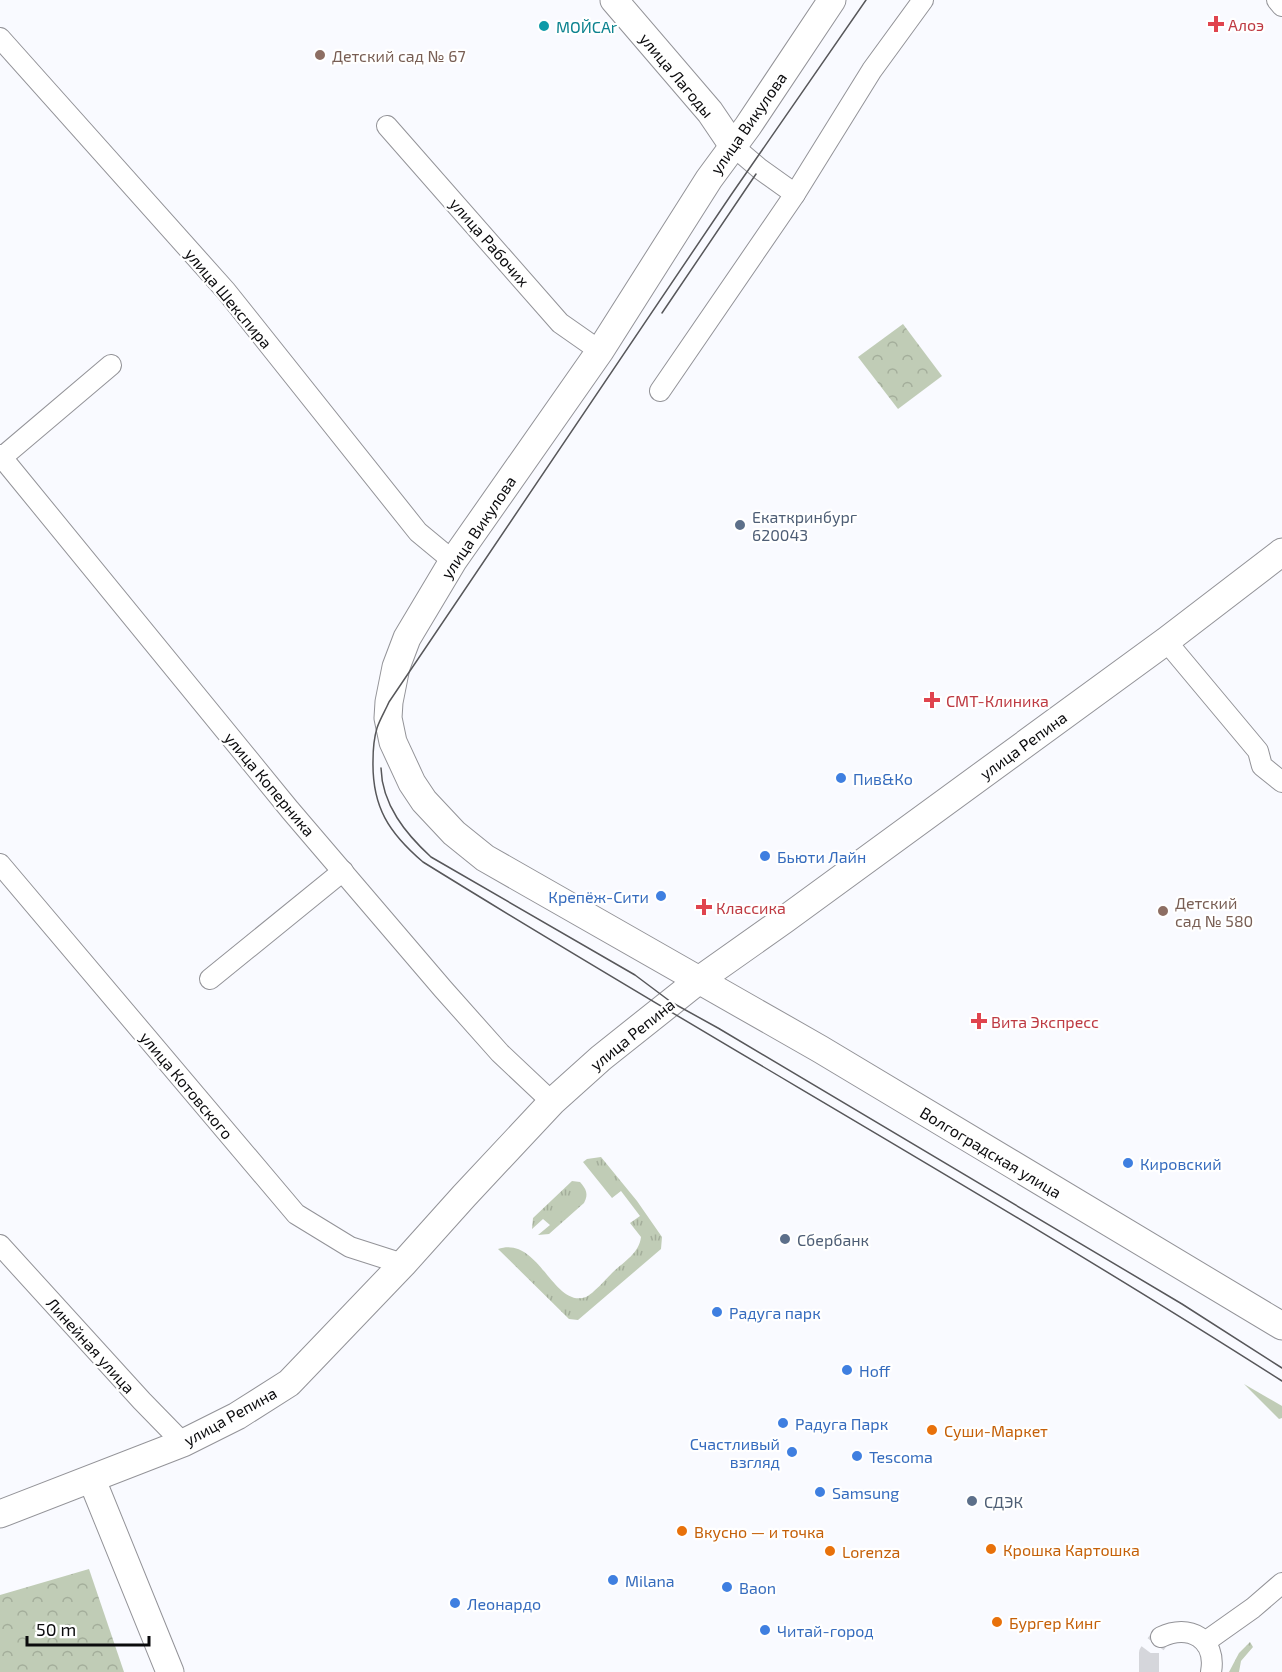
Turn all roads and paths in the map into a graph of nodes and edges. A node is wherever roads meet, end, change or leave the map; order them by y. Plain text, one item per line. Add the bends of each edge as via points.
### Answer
1 (614, 0) edge
2 (832, 0) edge
3 (923, 0) edge
4 (1277, 0) edge
5 (1282, 6) edge
6 (0, 38) edge
7 (387, 126) dead end
8 (733, 146) junction
9 (795, 194) junction
10 (600, 351) junction
11 (111, 365) dead end
12 (660, 391) dead end
13 (1, 457) edge
14 (1282, 552) edge
15 (453, 561) junction
16 (1166, 641) junction
17 (1282, 782) edge
18 (0, 864) edge
19 (343, 871) junction
20 (210, 979) dead end
21 (699, 980) junction
22 (552, 1102) junction
23 (0, 1245) edge
24 (404, 1264) junction
25 (1282, 1326) edge
26 (183, 1443) junction
27 (92, 1480) junction
28 (0, 1514) edge
29 (1282, 1583) edge
30 (1161, 1637) dead end
31 (1205, 1642) junction
32 (170, 1672) edge
33 (1211, 1672) edge

1 - 8 street, улица Лагоды via 710,112
2 - 8 street, улица Викулова
3 - 9 street via 872,70
4 - 5 street
6 - 15 street, улица Шекспира via 226,291 418,532
7 - 10 street, улица Рабочих via 560,323
8 - 9 street, улица Лагоды
8 - 10 street, улица Викулова
9 - 12 street
10 - 15 street, улица Викулова
11 - 13 street
13 - 19 street, улица Коперника
14 - 16 street, улица Репина
15 - 21 street, улица Викулова via 407,638 391,686 388,718 393,742 412,783 454,833 485,858
16 - 17 street via 1258,751 1262,766
16 - 21 street, улица Репина
18 - 24 street, улица Котовского via 296,1214 350,1247
19 - 20 street
19 - 22 street, улица Коперника via 500,1053
21 - 22 street, улица Репина
21 - 25 street, Волгоградская улица
22 - 24 street, улица Репина
23 - 26 street, Линейная улица
24 - 26 street, улица Репина via 289,1383 237,1416
26 - 27 street, улица Репина
27 - 28 street, улица Репина
27 - 32 street
29 - 31 street
30 - 31 street via 1183,1630
31 - 33 street via 1211,1652

